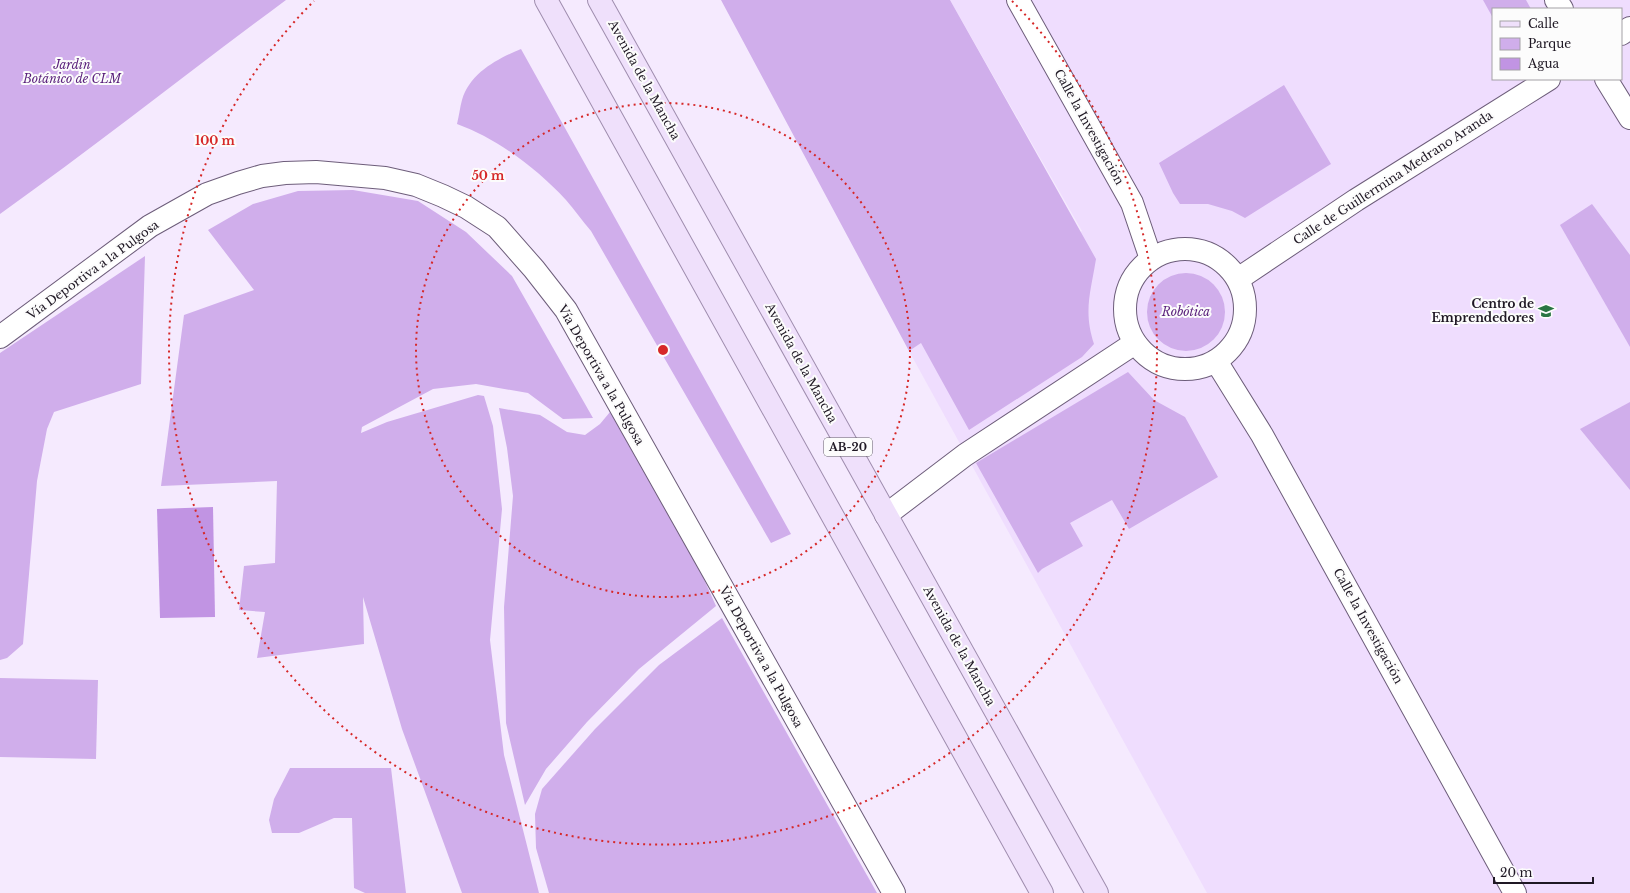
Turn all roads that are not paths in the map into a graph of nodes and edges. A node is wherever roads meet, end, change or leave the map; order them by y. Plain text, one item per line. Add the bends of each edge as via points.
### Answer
1 (546, 0) edge
2 (599, 0) edge
3 (1018, 0) edge
4 (1548, 80) edge
5 (1607, 80) edge
6 (1630, 118) edge
7 (1151, 259) junction
8 (1238, 279) junction
9 (0, 337) edge
10 (1135, 343) junction
11 (1216, 361) junction
12 (886, 515) junction
13 (894, 893) edge
14 (1042, 893) edge
15 (1097, 893) edge
16 (1515, 893) edge

1 - 14 main road
2 - 12 main road, Avenida de la Mancha / AB-20
3 - 7 street, Calle la Investigación via 1132,203
4 - 8 street, Calle de Guillermina Medrano Aranda via 1356,200
5 - 6 street
7 - 8 street via 1182,248 1199,250 1214,256
7 - 10 street via 1137,272 1128,289 1124,307 1127,326
8 - 11 street via 1246,315 1241,334 1231,349
9 - 13 street, Vía Deportiva a la Pulgosa via 150,226 207,194 244,181 285,173 316,172 385,178 416,185 466,207 497,227 566,310
10 - 11 street via 1148,357 1163,366 1181,370 1199,368
10 - 12 street via 965,455
11 - 16 street, Calle la Investigación via 1266,442
12 - 15 main road, Avenida de la Mancha / AB-20

